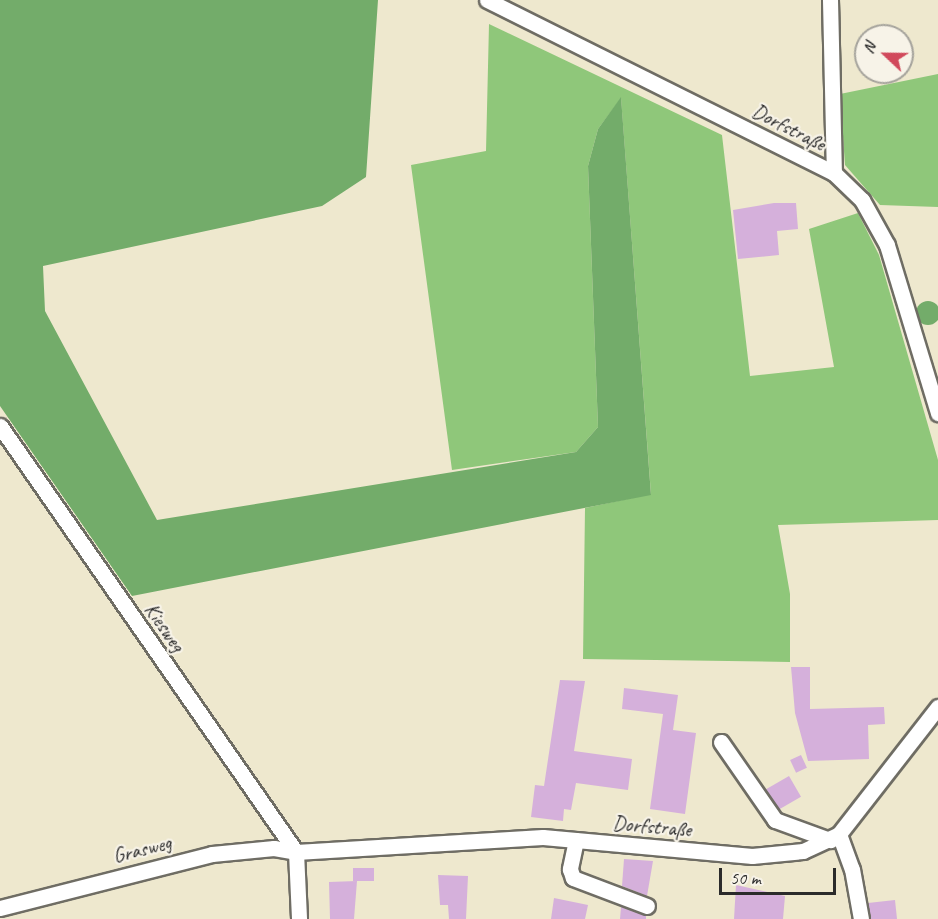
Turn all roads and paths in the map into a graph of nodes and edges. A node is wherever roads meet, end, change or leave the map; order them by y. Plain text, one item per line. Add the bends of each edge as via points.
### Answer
1 (487, 0) edge
2 (830, 0) edge
3 (834, 173) junction
4 (938, 413) edge
5 (0, 426) edge
6 (936, 715) edge
7 (721, 742) dead end
8 (834, 837) junction
9 (576, 840) junction
10 (296, 852) junction
11 (647, 906) dead end
12 (0, 908) edge
13 (299, 919) edge
14 (861, 919) edge

1 - 3 street, Dorfstraße
2 - 3 street
3 - 4 street, Dorfstraße via 862,200 887,244
5 - 10 street, Kiesweg
6 - 8 street, Dorfstraße
7 - 8 street via 775,820
8 - 9 street, Dorfstraße via 803,851 752,856
8 - 14 street via 852,869
9 - 10 street, Dorfstraße via 503,838
9 - 11 street via 570,869 573,878
10 - 12 street, Grasweg via 274,848 212,854
10 - 13 street

